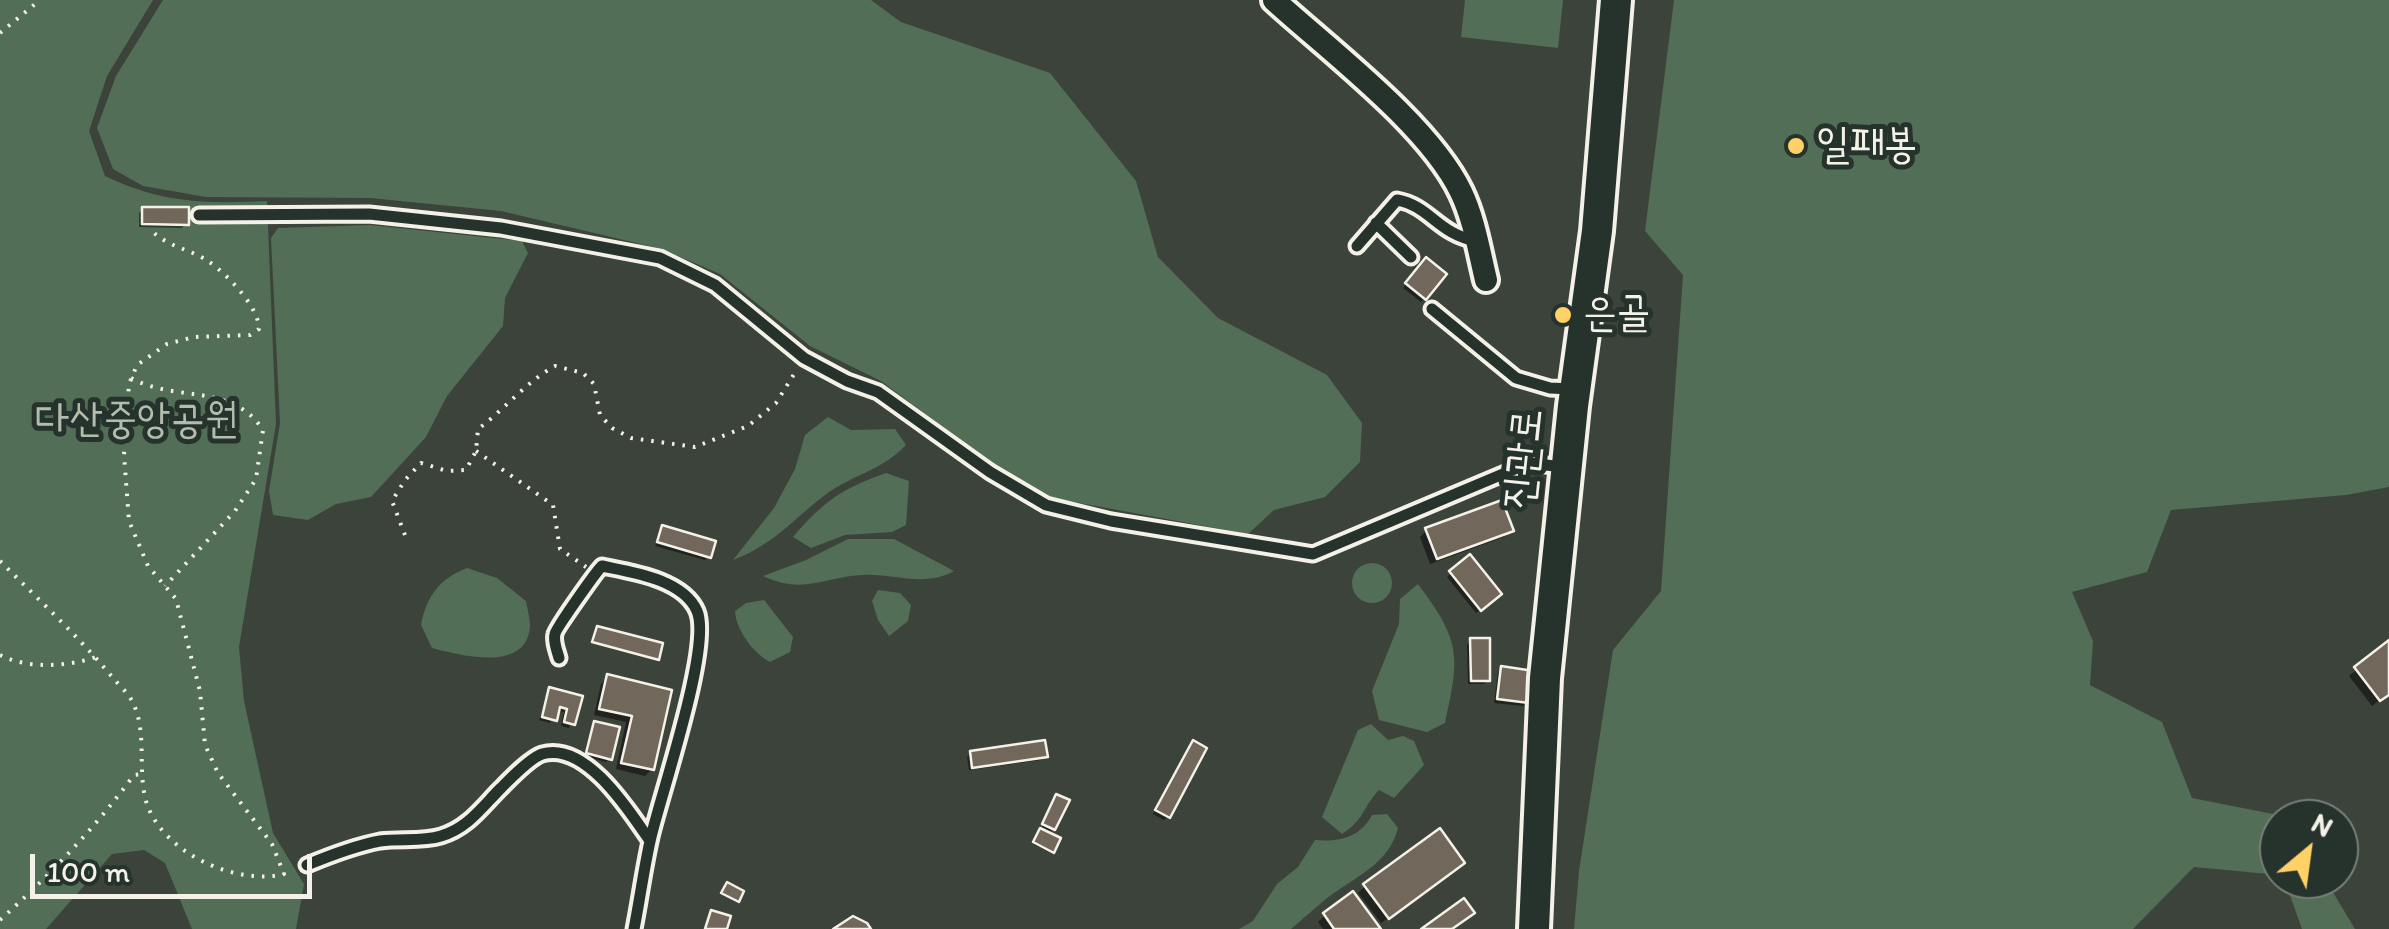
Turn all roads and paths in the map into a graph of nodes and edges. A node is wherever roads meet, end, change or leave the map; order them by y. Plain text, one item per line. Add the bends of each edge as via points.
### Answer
1 (40, 0) edge
2 (1274, 0) edge
3 (1616, 0) edge
4 (0, 33) edge
5 (199, 215) dead end
6 (1376, 223) junction
7 (152, 230) dead end
8 (1476, 241) junction
9 (1357, 246) dead end
10 (1411, 257) dead end
11 (1486, 280) dead end
12 (1432, 309) dead end
13 (804, 358) junction
14 (131, 378) junction
15 (1576, 389) junction
16 (476, 451) junction
17 (1567, 467) junction
18 (404, 535) dead end
19 (0, 561) edge
20 (592, 572) junction
21 (165, 586) junction
22 (0, 655) edge
23 (96, 657) junction
24 (559, 658) dead end
25 (143, 774) junction
26 (650, 841) junction
27 (307, 864) dead end
28 (0, 920) edge
29 (634, 929) edge
30 (1534, 929) edge

1 - 4 path
2 - 8 street via 1433,149 1461,193
3 - 15 main road, 진관로
5 - 13 lane via 388,216 500,228 660,258 714,285
6 - 8 lane via 1397,200 1414,203 1456,238
6 - 9 lane
6 - 10 lane
7 - 14 path via 208,261 250,303 259,329 167,344
8 - 11 street
12 - 15 lane via 1516,378
13 - 16 path via 776,403 748,426 694,446 631,438 612,428 600,415 594,384 583,373 555,366 478,429
13 - 17 lane via 878,392 1046,505 1313,554 1529,463
14 - 21 path via 124,455 129,521 148,566
14 - 21 path via 233,402 263,430 256,479
15 - 17 main road, 진관로
16 - 18 path via 466,470 421,464 405,480 392,501
16 - 20 path via 554,505 560,549
17 - 30 main road, 진관로 via 1546,678
19 - 23 path
20 - 24 lane via 584,594 557,627
20 - 26 lane via 602,566 641,574 679,590 697,611 700,646
21 - 25 path via 176,599 200,691 206,744 218,772 272,844 284,874 236,875 190,856 146,802
22 - 23 path via 53,665
23 - 25 path via 132,702
25 - 28 path via 134,775 58,868
26 - 27 lane via 584,762 541,754 477,816 440,837 382,841
26 - 29 lane

